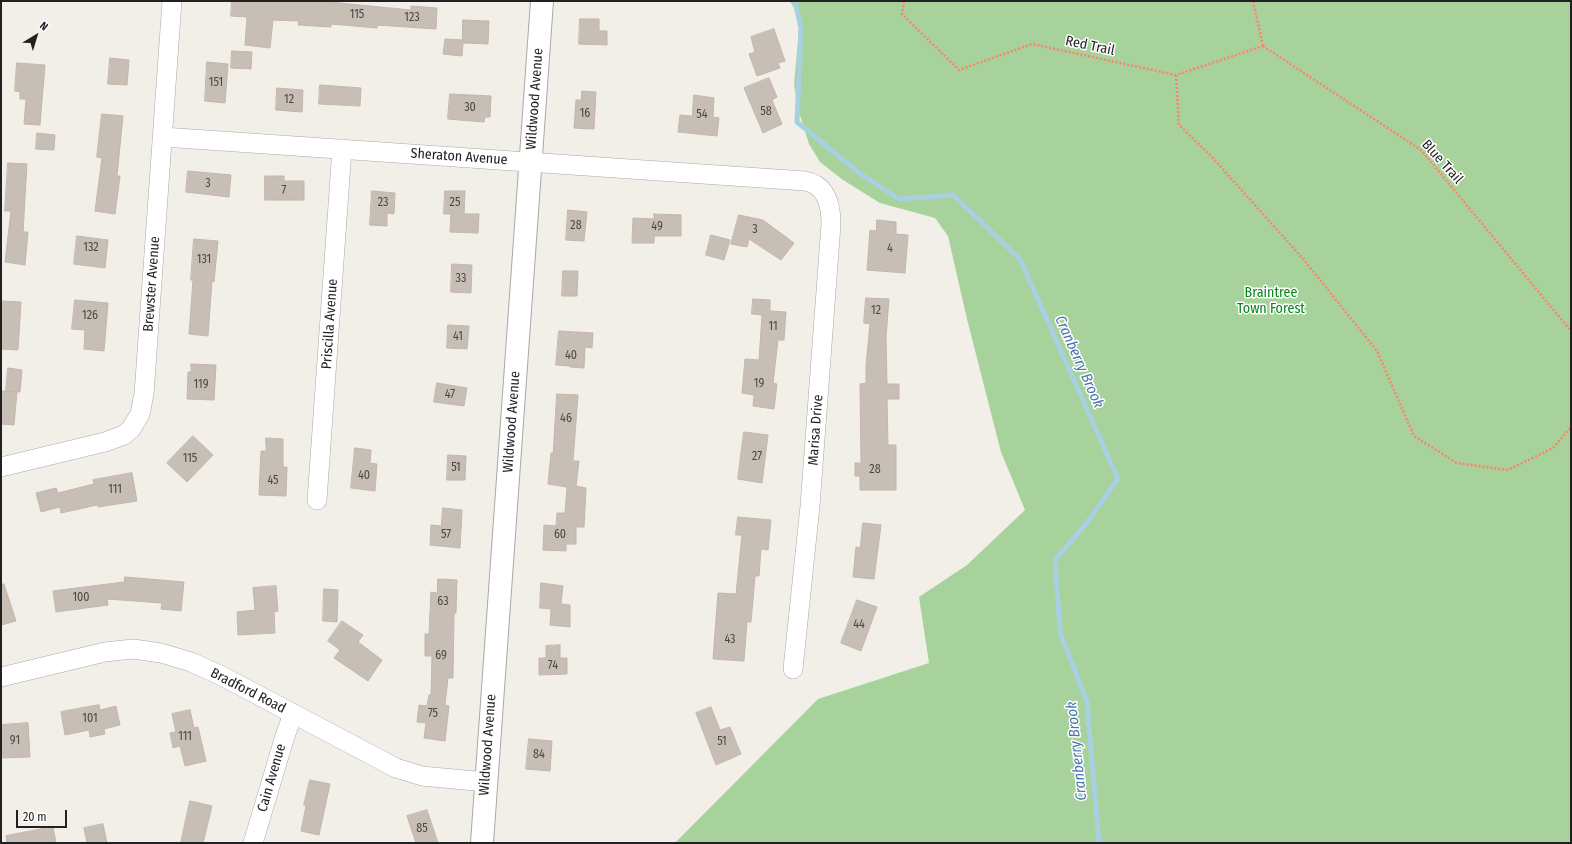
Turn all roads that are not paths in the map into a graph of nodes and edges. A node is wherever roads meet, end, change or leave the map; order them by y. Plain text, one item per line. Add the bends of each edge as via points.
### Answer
1 (172, 1) edge
2 (542, 1) edge
3 (163, 137) junction
4 (342, 149) junction
5 (530, 162) junction
6 (824, 191) joint
7 (1, 467) edge
8 (317, 500) dead end
9 (792, 669) dead end
10 (1, 677) edge
11 (293, 714) junction
12 (486, 782) junction
13 (253, 843) edge
14 (482, 843) edge

1 - 3 street, Brewster Avenue
2 - 5 street, Wildwood Avenue
3 - 4 street, Sheraton Avenue
3 - 7 street, Brewster Avenue via 144,394 140,414 131,429 114,440
4 - 5 street, Sheraton Avenue
4 - 8 street, Priscilla Avenue
5 - 6 street, Sheraton Avenue via 805,181 812,182
5 - 12 street, Wildwood Avenue
6 - 9 street, Marisa Drive via 830,207 831,224 810,506
10 - 11 street, Bradford Road via 104,652 133,649 175,658 206,669
11 - 12 street, Bradford Road via 409,773
11 - 13 street, Cain Avenue
12 - 14 street, Wildwood Avenue

